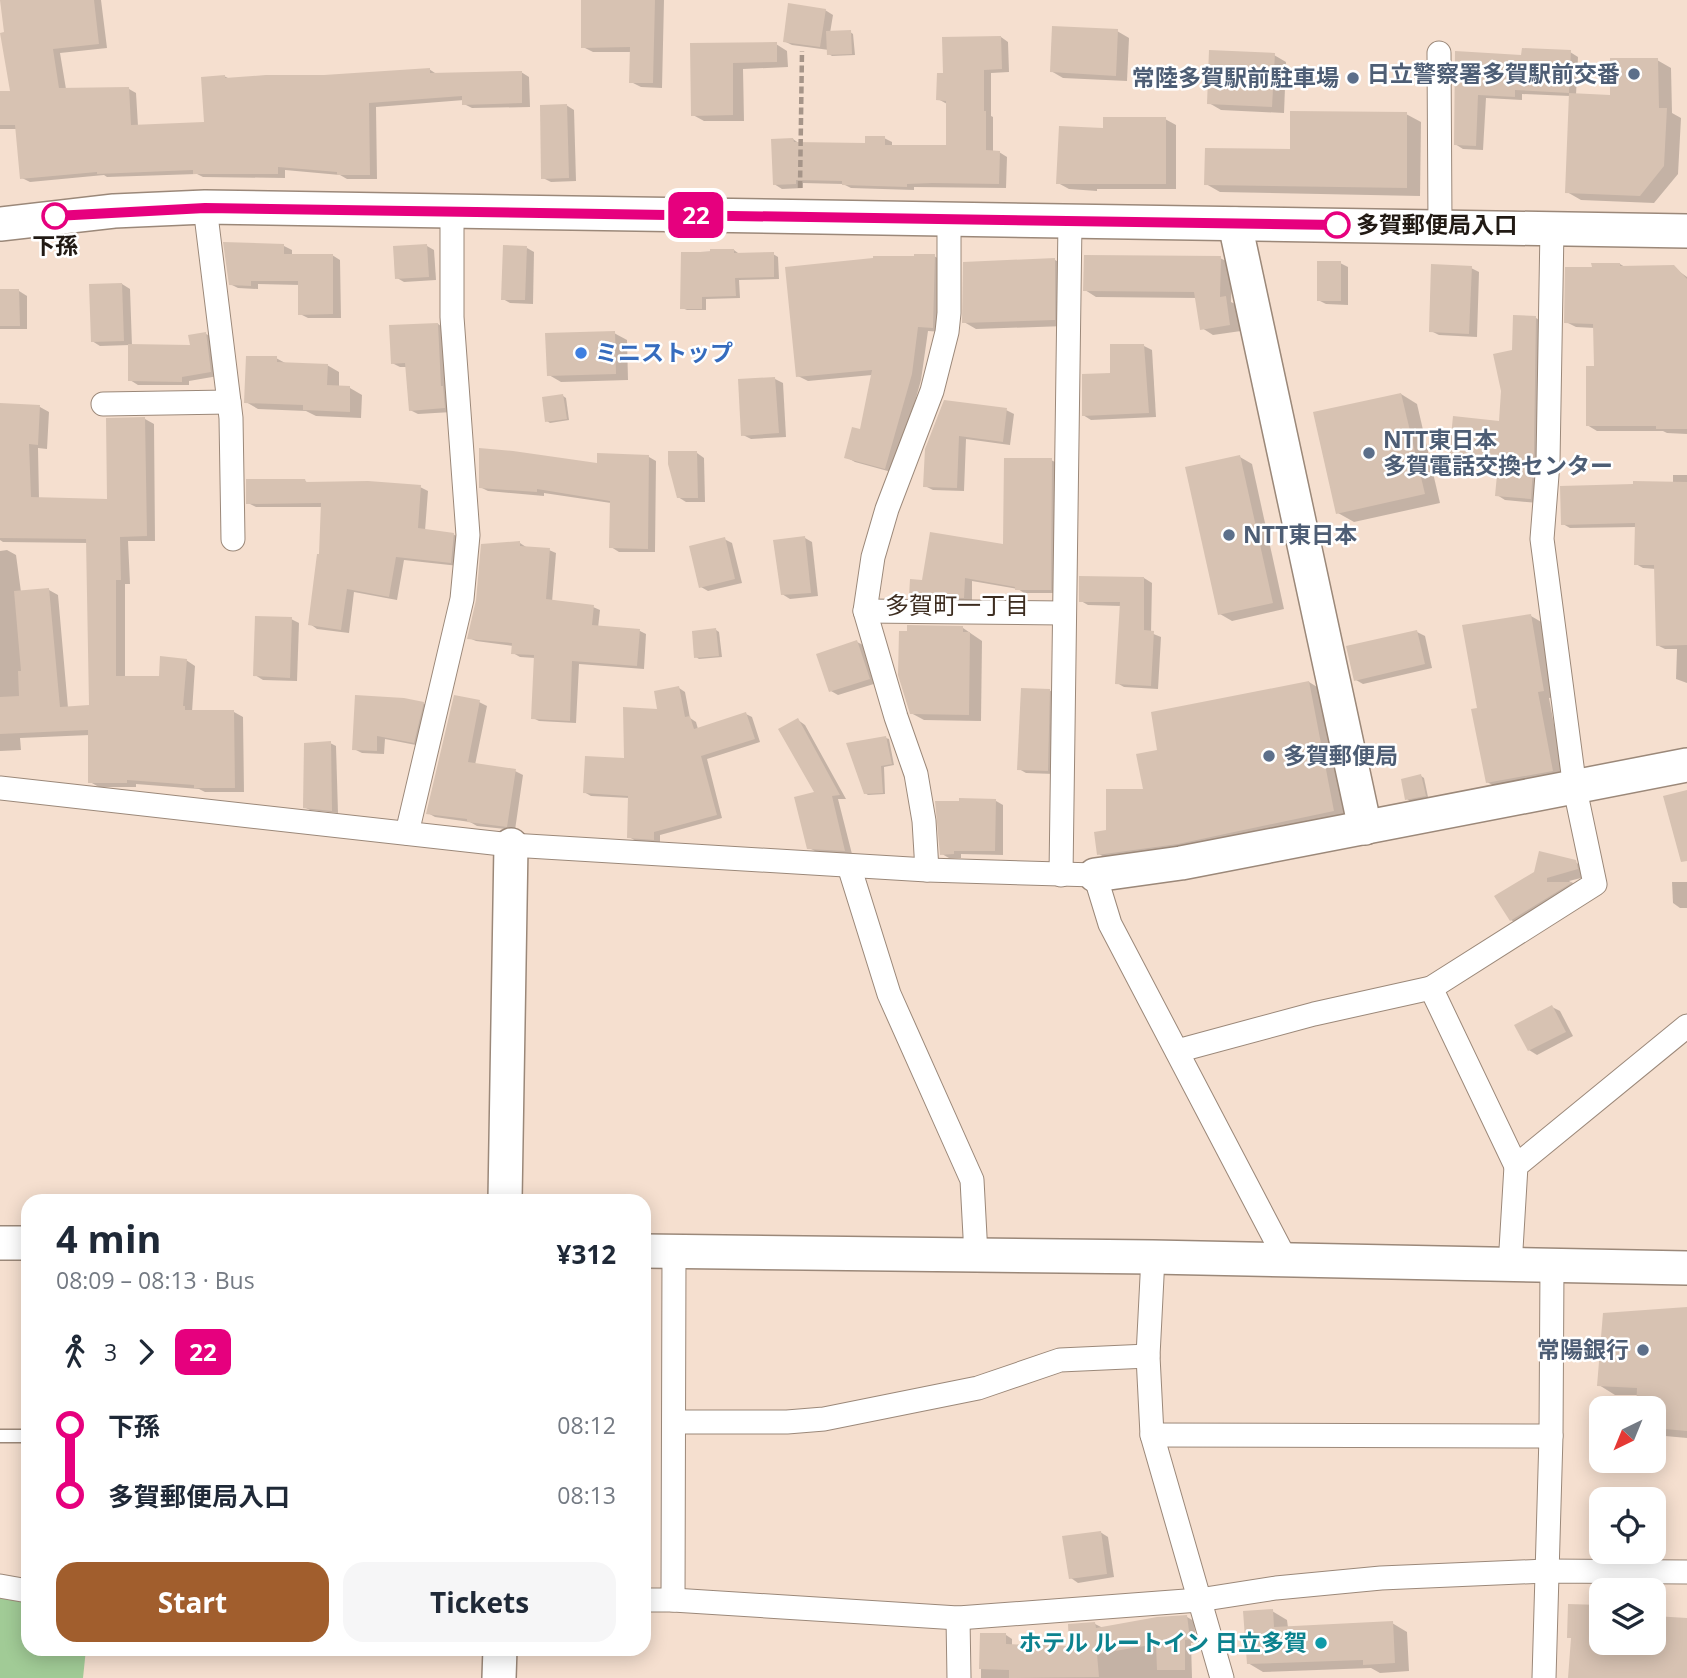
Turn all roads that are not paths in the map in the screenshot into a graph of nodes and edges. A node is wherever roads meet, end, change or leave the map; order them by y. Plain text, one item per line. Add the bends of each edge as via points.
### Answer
1 (1439, 53) dead end
2 (205, 208) junction
3 (452, 211) junction
4 (950, 220) junction
5 (1070, 222) junction
6 (0, 224) edge
7 (1235, 224) junction
8 (1440, 225) junction
9 (1552, 228) junction
10 (1687, 231) edge
11 (229, 402) junction
12 (103, 404) dead end
13 (233, 539) dead end
14 (865, 611) junction
15 (1064, 613) junction
16 (1687, 765) edge
17 (0, 788) edge
18 (1575, 789) junction
19 (1365, 828) junction
20 (407, 833) junction
21 (511, 845) junction
22 (849, 866) junction
23 (927, 870) junction
24 (1061, 875) junction
25 (1095, 875) junction
26 (1431, 988) junction
27 (1687, 1026) edge
28 (1177, 1051) junction
29 (1516, 1166) junction
30 (505, 1194) edge
31 (0, 1243) edge
32 (21, 1243) edge
33 (659, 1252) edge
34 (976, 1255) junction
35 (1153, 1257) junction
36 (1286, 1260) junction
37 (1510, 1266) junction
38 (1552, 1266) junction
39 (1687, 1268) edge
40 (1148, 1356) junction
41 (675, 1422) junction
42 (1152, 1435) junction
43 (0, 1436) edge
44 (21, 1436) edge
45 (1551, 1436) junction
46 (1546, 1571) junction
47 (1687, 1572) edge
48 (0, 1586) edge
49 (21, 1590) edge
50 (673, 1600) junction
51 (1199, 1600) junction
52 (651, 1601) edge
53 (958, 1618) junction
54 (500, 1656) edge
55 (499, 1678) edge
56 (959, 1678) edge
57 (1222, 1678) edge
58 (1544, 1678) edge

1 - 8 street
2 - 3 street
2 - 6 street via 114,211
2 - 11 street
3 - 4 street
3 - 20 street via 452,317 468,535 462,599
4 - 5 street
4 - 14 street via 947,332 932,391 887,509 873,557
5 - 7 street
5 - 15 street
7 - 8 street
7 - 19 street
8 - 9 street
9 - 10 street
9 - 18 street via 1548,462 1542,539
11 - 12 street
11 - 13 street
14 - 15 street
14 - 23 street via 916,774
15 - 24 street
16 - 18 street
17 - 20 street
18 - 19 street
18 - 26 street via 1595,884
19 - 25 street
20 - 21 street
21 - 22 street
21 - 30 street
22 - 23 street
22 - 34 street via 889,994 972,1180
23 - 24 street
24 - 25 street
25 - 28 street via 1110,924
26 - 28 street
26 - 29 street
27 - 29 street
28 - 36 street
29 - 37 street
31 - 32 street
33 - 34 street
33 - 41 street
34 - 35 street
35 - 36 street
35 - 40 street
36 - 37 street
37 - 38 street
38 - 39 street
38 - 45 street
40 - 41 street via 1060,1360 978,1388 824,1419
40 - 42 street
41 - 50 street
42 - 45 street
42 - 51 street
43 - 44 lane
45 - 46 street
46 - 47 street
46 - 51 street via 1381,1578
46 - 58 street
48 - 49 street
50 - 52 street
50 - 53 street
51 - 53 street
51 - 57 street
53 - 56 street
54 - 55 street

